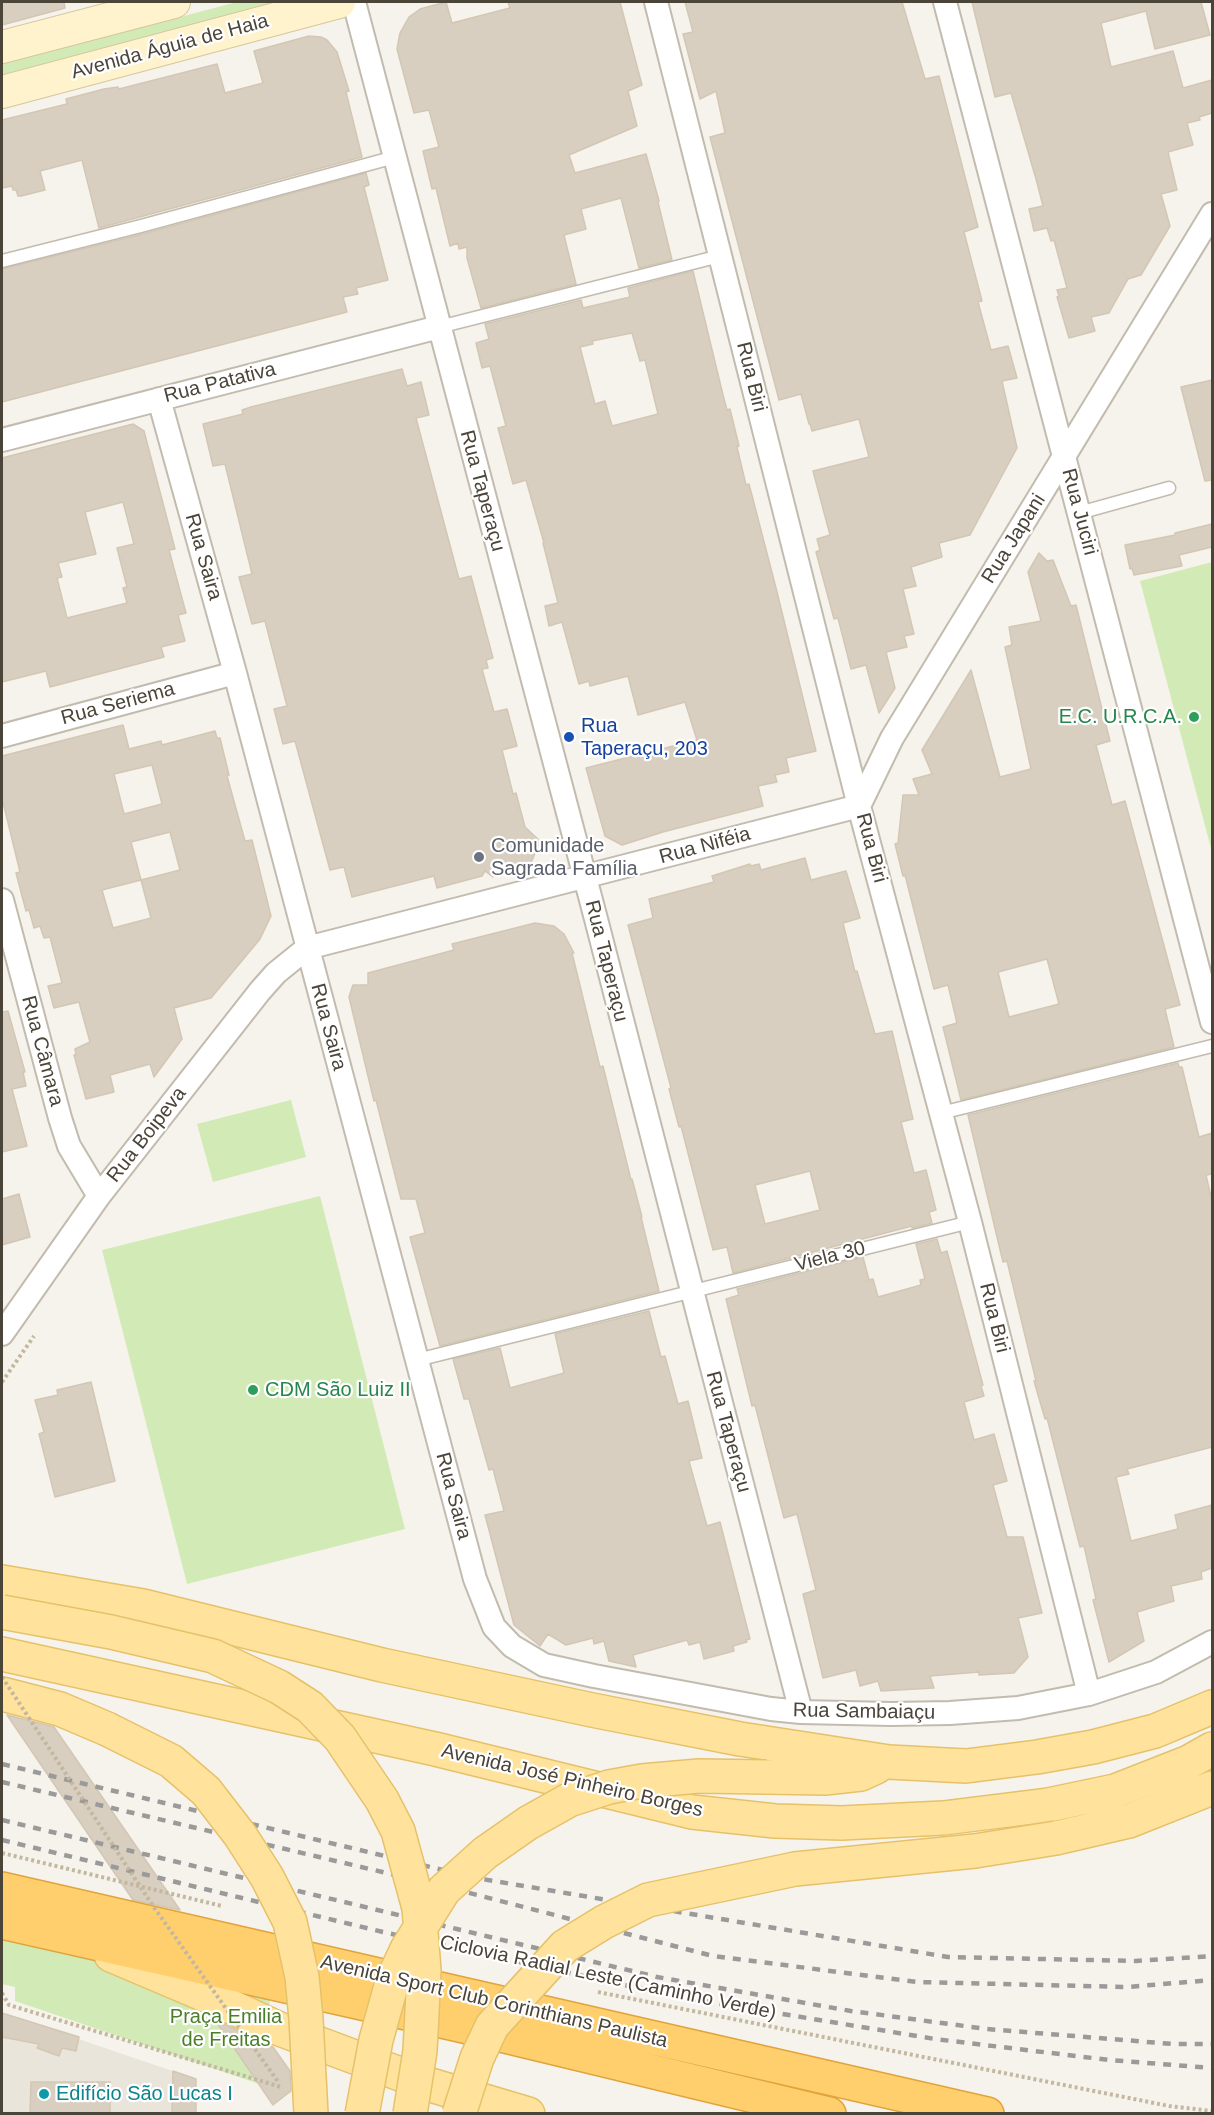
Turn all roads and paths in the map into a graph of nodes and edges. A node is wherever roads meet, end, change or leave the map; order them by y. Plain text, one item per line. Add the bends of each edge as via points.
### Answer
1 (174, 2) edge
2 (339, 2) edge
3 (354, 2) edge
4 (656, 2) edge
5 (945, 2) edge
6 (2, 47) edge
7 (2, 92) edge
8 (395, 157) junction
9 (1212, 214) edge
10 (720, 256) junction
11 (2, 261) edge
12 (439, 327) junction
13 (159, 399) junction
14 (2, 440) edge
15 (1065, 457) junction
16 (1170, 488) dead end
17 (1079, 513) junction
18 (235, 673) junction
19 (2, 736) edge
20 (859, 806) junction
21 (585, 878) junction
22 (2, 900) edge
23 (307, 948) junction
24 (1212, 1022) edge
25 (1212, 1046) edge
26 (940, 1113) junction
27 (99, 1196) junction
28 (969, 1222) junction
29 (691, 1293) junction
30 (2, 1334) edge
31 (417, 1360) junction
32 (2, 1582) edge
33 (2, 1612) edge
34 (1212, 1642) edge
35 (512, 1646) joint
36 (2, 1654) edge
37 (2, 1677) edge
38 (2, 1694) edge
39 (1089, 1694) junction
40 (1210, 1700) edge
41 (801, 1712) junction
42 (1212, 1749) edge
43 (889, 1762) junction
44 (1212, 1788) edge
45 (2, 1853) edge
46 (2, 1889) edge
47 (223, 1907) dead end
48 (2, 1922) edge
49 (62, 1935) junction
50 (595, 1992) dead end
51 (2, 1993) edge
52 (296, 2099) edge
53 (1212, 2111) edge
54 (362, 2114) edge
55 (410, 2114) edge
56 (459, 2114) edge
57 (528, 2114) edge
58 (829, 2114) edge
59 (987, 2114) edge

1 - 6 main road
2 - 7 main road, Avenida Águia de Haia
3 - 8 street, Rua Taperaçu
4 - 10 street, Rua Biri
5 - 15 street, Rua Juciri
8 - 11 lane
8 - 12 street, Rua Taperaçu
9 - 15 street, Rua Japani
10 - 12 lane
10 - 20 street, Rua Biri
12 - 13 street, Rua Patativa
12 - 21 street, Rua Taperaçu
13 - 14 street, Rua Patativa
13 - 18 street, Rua Saira
15 - 17 street, Rua Juciri
15 - 20 street, Rua Japani via 892,738
16 - 17 lane
17 - 24 street, Rua Juciri
18 - 19 street, Rua Seriema
18 - 23 street, Rua Saira
20 - 21 street, Rua Niféia
20 - 26 street, Rua Biri
21 - 23 street, Rua Niféia
21 - 29 street, Rua Taperaçu
22 - 27 street, Rua Câmara via 69,1146
23 - 27 street, Rua Boipeva via 260,991
23 - 31 street, Rua Saira
25 - 26 lane
26 - 28 street, Rua Biri
27 - 30 street, Rua Boipeva
28 - 29 lane, Viela 30
28 - 39 street, Rua Biri
29 - 31 lane, Viela 30
29 - 41 street, Rua Taperaçu
31 - 35 street, Rua Saira via 475,1579 494,1627
32 - 43 main road via 143,1606 382,1665 592,1710 740,1739
33 - 55 main road, bridge via 213,1656 279,1687 310,1707 340,1738 398,1831 419,1908 424,1970 420,2051
34 - 39 street, Rua Sambaiaçu via 1156,1672
35 - 41 street, Rua Sambaiaçu via 544,1665
36 - 42 main road, Avenida José Pinheiro Borges via 435,1749 692,1812 775,1821 842,1823 943,1818 1048,1805 1115,1791
37 - 52 path, bridge via 153,1906
38 - 52 main road, bridge via 60,1709 171,1761 206,1791 240,1835 290,1922 302,1977
39 - 41 street, Rua Sambaiaçu via 1018,1708 950,1713
40 - 43 main road via 1155,1731 1093,1747 966,1766
43 - 54 main road, bridge via 861,1774 825,1778 699,1776 642,1781 569,1800 528,1822 484,1853 444,1890 407,1949 393,1979 376,2040
44 - 56 main road, bridge via 1129,1821 1056,1838 975,1851 795,1869 648,1900 565,1946 492,2026
45 - 47 path
46 - 59 highway, Avenida Sport Club Corinthians Paulista
48 - 49 highway, Avenida Sport Club Corinthians Paulista
49 - 57 main road, Avenida Sport Club Corinthians Paulista via 277,2028 424,2082
49 - 58 highway, Avenida Sport Club Corinthians Paulista
50 - 53 path, Ciclovia Radial Leste (Caminho Verde) via 1170,2106
51 - 52 path via 9,2005

